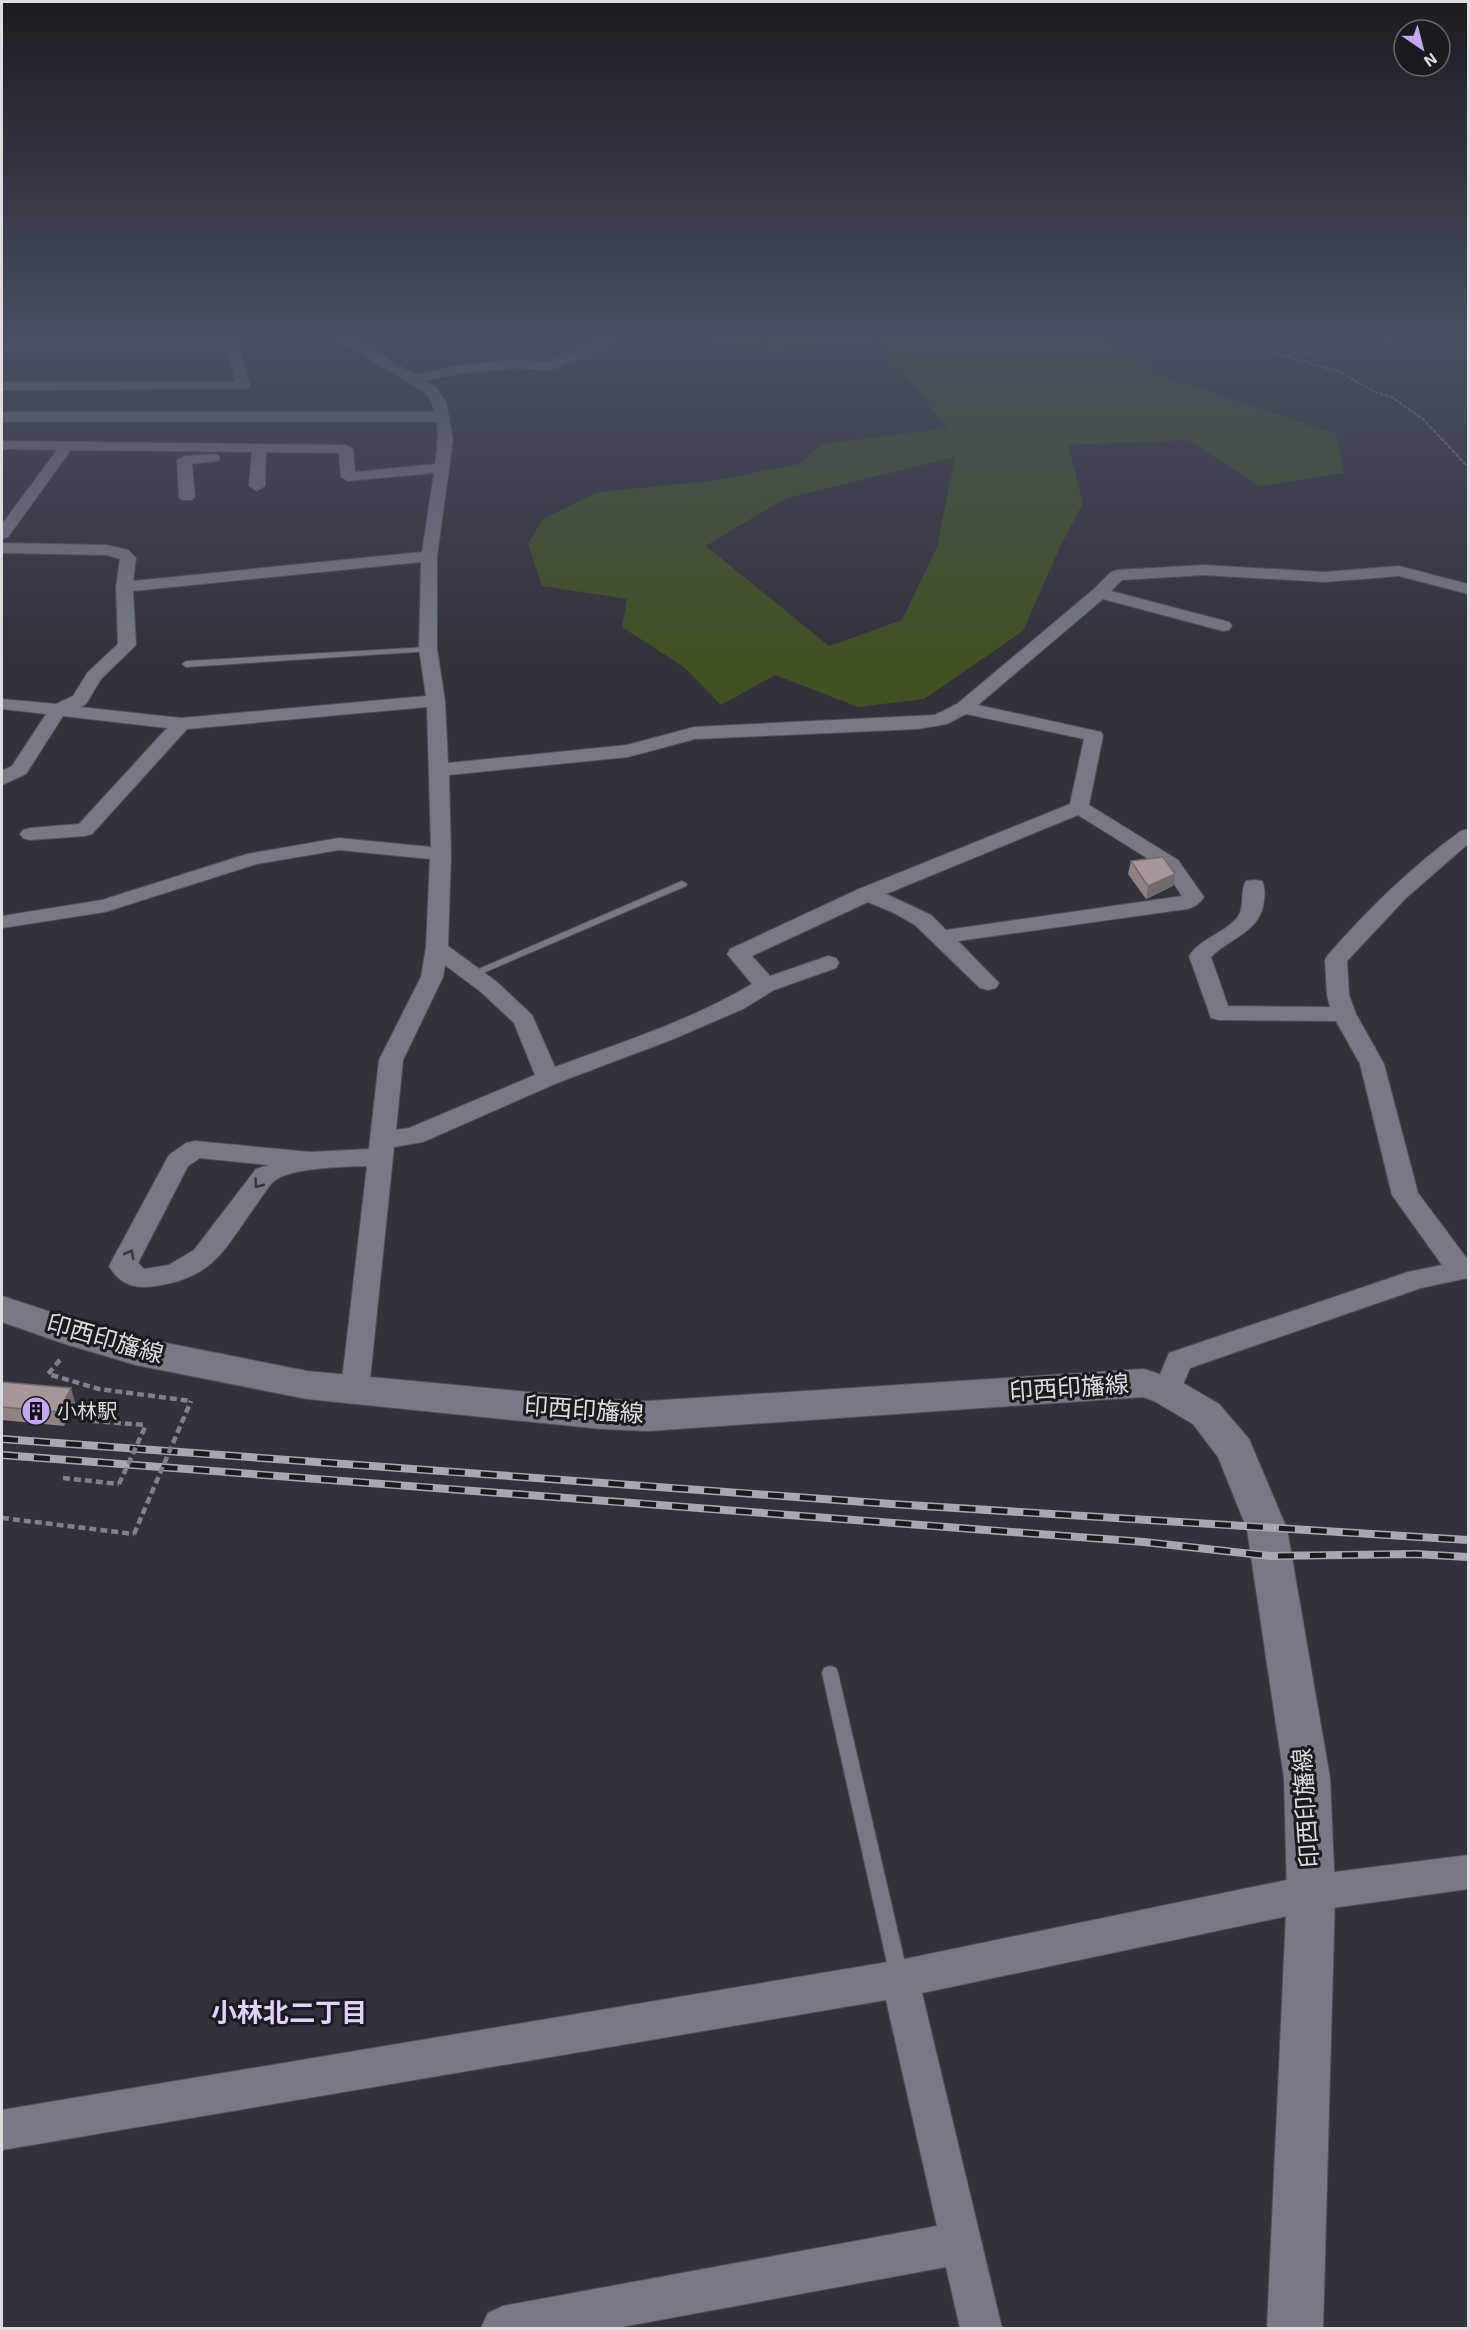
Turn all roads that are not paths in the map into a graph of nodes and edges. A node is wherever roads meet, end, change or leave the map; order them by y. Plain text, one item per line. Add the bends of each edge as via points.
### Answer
1 (446, 442) edge
2 (2, 445) edge
3 (67, 446) junction
4 (260, 450) junction
5 (443, 468) junction
6 (257, 486) dead end
7 (187, 496) dead end
8 (2, 534) edge
9 (2, 548) edge
10 (429, 556) junction
11 (124, 587) junction
12 (1468, 589) edge
13 (1100, 593) junction
14 (1223, 626) dead end
15 (428, 649) junction
16 (186, 664) dead end
17 (436, 701) junction
18 (2, 704) edge
19 (964, 708) junction
20 (57, 711) junction
21 (181, 724) junction
22 (440, 770) junction
23 (2, 779) edge
24 (1079, 807) junction
25 (30, 834) dead end
26 (1468, 835) edge
27 (441, 854) junction
28 (682, 884) dead end
29 (1254, 886) dead end
30 (867, 894) junction
31 (2, 922) edge
32 (942, 937) junction
33 (437, 948) junction
34 (828, 963) dead end
35 (471, 974) junction
36 (988, 983) dead end
37 (766, 984) junction
38 (1344, 1014) junction
39 (548, 1078) junction
40 (380, 1149) junction
41 (310, 1160) junction
42 (1464, 1269) edge
43 (2, 1309) edge
44 (355, 1389) junction
45 (1167, 1391) junction
46 (830, 1673) dead end
47 (1468, 1872) edge
48 (1311, 1893) junction
49 (900, 1979) junction
50 (2, 2130) edge
51 (961, 2243) junction
52 (503, 2328) edge
53 (981, 2328) edge
54 (1294, 2328) edge

1 - 5 street
2 - 3 street
3 - 4 street
3 - 8 street
4 - 5 street via 346,449 348,477
4 - 6 street
4 - 7 street via 184,460
5 - 10 street
9 - 11 street via 123,553 128,558
10 - 11 street
10 - 15 street
11 - 20 street via 127,645 94,676 80,700
12 - 13 street via 1399,572 1325,577 1203,570 1117,575
13 - 14 street
13 - 19 street
15 - 16 lane
15 - 17 street
17 - 21 street
17 - 22 street
18 - 20 street
19 - 22 street via 940,720 909,724 694,734 628,751
19 - 24 street via 1094,736
20 - 21 street
20 - 23 street via 19,770
21 - 25 street via 85,830
22 - 27 street
24 - 30 street
24 - 32 street via 1171,864 1193,897 1187,903
26 - 38 street via 1443,853 1363,928 1336,960 1338,995
27 - 31 street via 339,843 254,858 105,906
27 - 33 street
28 - 35 lane
29 - 38 street via 1255,904 1248,920 1209,945 1200,956 1219,1013
30 - 32 street via 916,916
30 - 37 street via 738,954
32 - 36 street
33 - 35 street
33 - 40 street via 432,978 391,1059
34 - 37 street
35 - 39 street via 524,1020
37 - 39 street via 704,1018
38 - 42 street via 1372,1064 1405,1195
39 - 40 street
40 - 41 street
40 - 44 street
41 -> 41 street via 265,1174 204,1257 175,1274 140,1278 123,1266 178,1161 195,1149
42 - 45 street via 1418,1279 1179,1361
43 - 44 main road, 印西印旛線 via 136,1350 296,1383
44 - 45 main road, 印西印旛線 via 648,1416 1115,1384 1144,1383
45 - 48 main road, 印西印旛線 via 1206,1414 1235,1450 1267,1528 1307,1778
46 - 49 lane
47 - 48 street
48 - 49 street
48 - 54 main road, 印西印旛線
49 - 50 street
49 - 51 street
51 - 52 street
51 - 53 street

